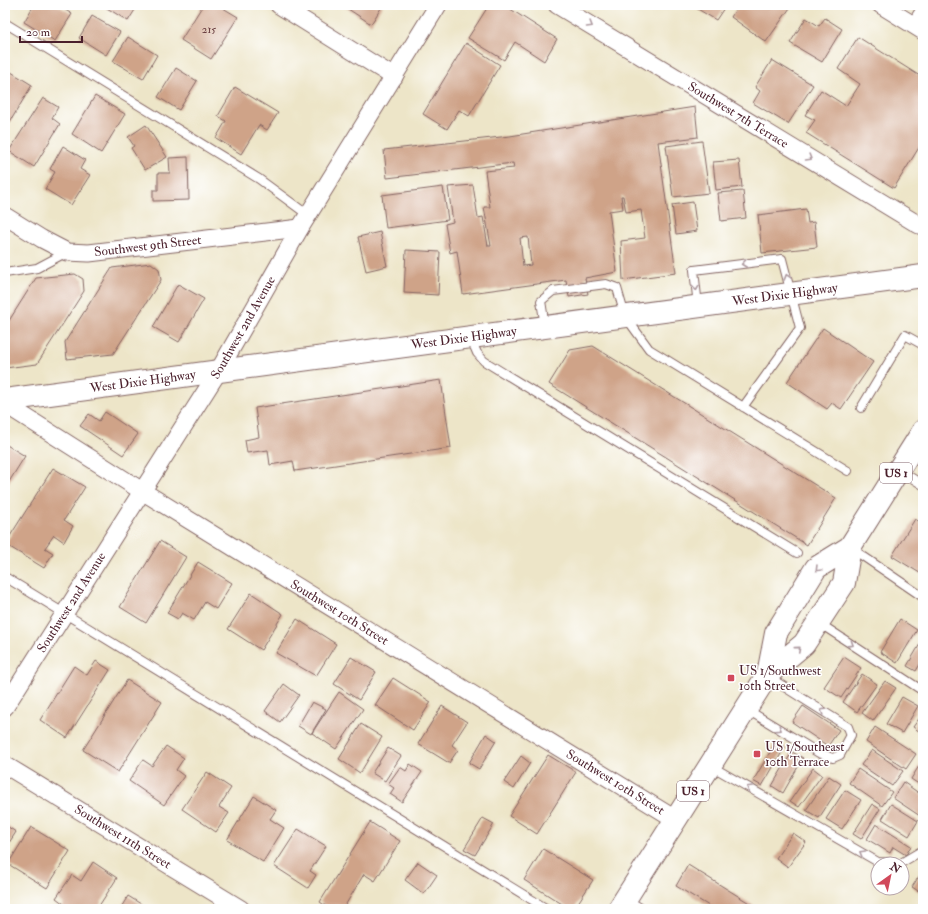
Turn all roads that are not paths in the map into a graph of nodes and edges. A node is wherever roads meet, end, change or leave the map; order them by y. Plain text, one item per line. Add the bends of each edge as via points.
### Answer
1 (279, 5) edge
2 (438, 5) edge
3 (557, 5) edge
4 (880, 5) edge
5 (923, 5) edge
6 (5, 23) edge
7 (917, 27) edge
8 (394, 76) junction
9 (5, 216) edge
10 (304, 222) junction
11 (917, 224) dead end
12 (67, 252) junction
13 (5, 273) edge
14 (923, 276) edge
15 (792, 294) junction
16 (698, 306) junction
17 (625, 316) junction
18 (545, 327) junction
19 (471, 337) junction
20 (923, 345) edge
21 (218, 372) junction
22 (5, 400) edge
23 (5, 404) edge
24 (743, 407) junction
25 (861, 408) dead end
26 (923, 431) edge
27 (898, 470) junction
28 (848, 471) dead end
29 (923, 485) edge
30 (142, 491) junction
31 (850, 547) junction
32 (797, 553) dead end
33 (5, 577) edge
34 (923, 597) edge
35 (64, 614) junction
36 (818, 622) junction
37 (767, 675) junction
38 (923, 691) edge
39 (5, 707) edge
40 (746, 708) junction
41 (5, 765) edge
42 (710, 766) junction
43 (675, 819) junction
44 (923, 850) edge
45 (629, 905) edge
46 (241, 909) edge
47 (547, 909) edge

1 - 8 street
2 - 8 street, Southwest 2nd Avenue
3 -> 11 street, Southwest 7th Terrace
4 - 7 street
5 - 7 lane
6 - 10 lane via 259,179
8 - 10 street, Southwest 2nd Avenue
9 - 12 street, Southwest 9th Street
10 - 12 street, Southwest 9th Street via 89,253
10 - 21 street, Southwest 2nd Avenue
12 - 13 lane via 37,268
14 - 15 main road, West Dixie Highway
15 - 16 main road, West Dixie Highway
15 -> 16 lane via 782,259 694,270
15 - 24 lane via 800,328
16 - 17 main road, West Dixie Highway
17 - 18 main road, West Dixie Highway
17 - 18 lane via 617,288 606,284 553,291 541,302
17 - 24 lane via 649,349
18 - 19 main road, West Dixie Highway
19 - 21 main road, West Dixie Highway
19 - 32 lane via 477,353 484,362
20 - 25 lane via 905,335
21 - 22 main road, West Dixie Highway
21 - 30 street, Southwest 2nd Avenue
23 - 30 street, Southwest 10th Street
24 - 28 lane
26 - 27 main road, US 1
27 - 29 lane
27 - 31 main road, US 1
30 - 35 street, Southwest 2nd Avenue
30 - 43 street, Southwest 10th Street
31 - 34 lane
31 - 36 main road, US 1 via 844,583
31 -> 37 main road, US 1 via 816,568 776,633
33 - 35 lane
35 - 39 street, Southwest 2nd Avenue
35 - 47 lane
37 -> 36 main road, US 1 via 804,644
36 -> 38 lane
37 - 40 main road, US 1
40 -> 37 lane via 819,753 833,758 840,755 851,735 848,727
40 - 42 main road, US 1
41 - 46 street, Southwest 11th Street
42 - 43 main road, US 1
44 -> 42 lane via 901,863 878,862
43 - 45 main road, US 1

